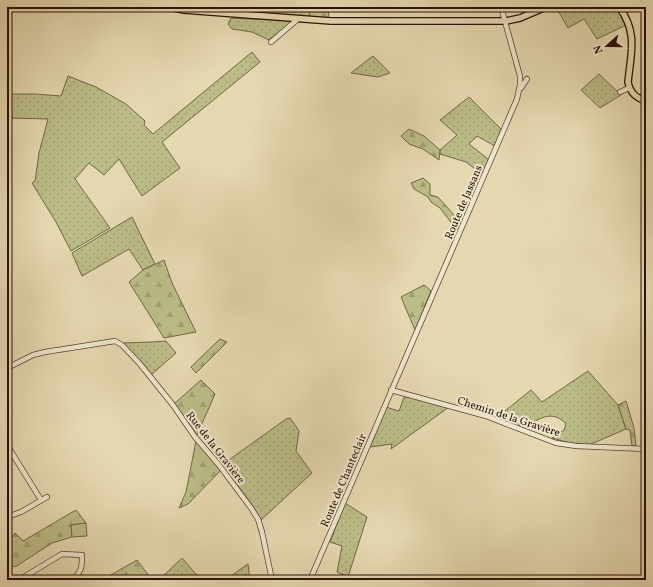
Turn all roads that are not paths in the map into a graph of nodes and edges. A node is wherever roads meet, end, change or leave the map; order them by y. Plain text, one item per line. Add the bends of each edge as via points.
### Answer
1 (170, 7) edge
2 (501, 7) edge
3 (546, 7) edge
4 (619, 7) edge
5 (298, 19) junction
6 (506, 21) junction
7 (271, 42) dead end
8 (527, 79) dead end
9 (629, 88) junction
10 (519, 90) junction
11 (620, 92) dead end
12 (646, 101) edge
13 (7, 368) edge
14 (392, 388) junction
15 (7, 447) edge
16 (646, 449) edge
17 (47, 497) dead end
18 (41, 500) junction
19 (7, 517) edge
20 (19, 580) edge
21 (72, 580) edge
22 (272, 580) edge
23 (310, 580) edge

1 - 5 main road
2 - 6 street, Route de Jassans
3 - 6 main road
4 - 9 main road via 627,19 633,38
5 - 6 main road
5 - 7 street
6 - 10 street, Route de Jassans via 520,76
8 - 10 street
9 - 11 street
9 - 12 main road via 636,97
10 - 14 street, Route de Jassans
13 - 22 street, Rue de la Gravière via 33,354 115,341 122,345 173,405 251,508 262,532
14 - 16 street, Chemin de la Gravière via 486,416 556,442 576,446
14 - 23 street, Route de Chanteclair
15 - 18 street
17 - 18 street
18 - 19 street
20 - 21 street via 62,554 82,554 80,573

